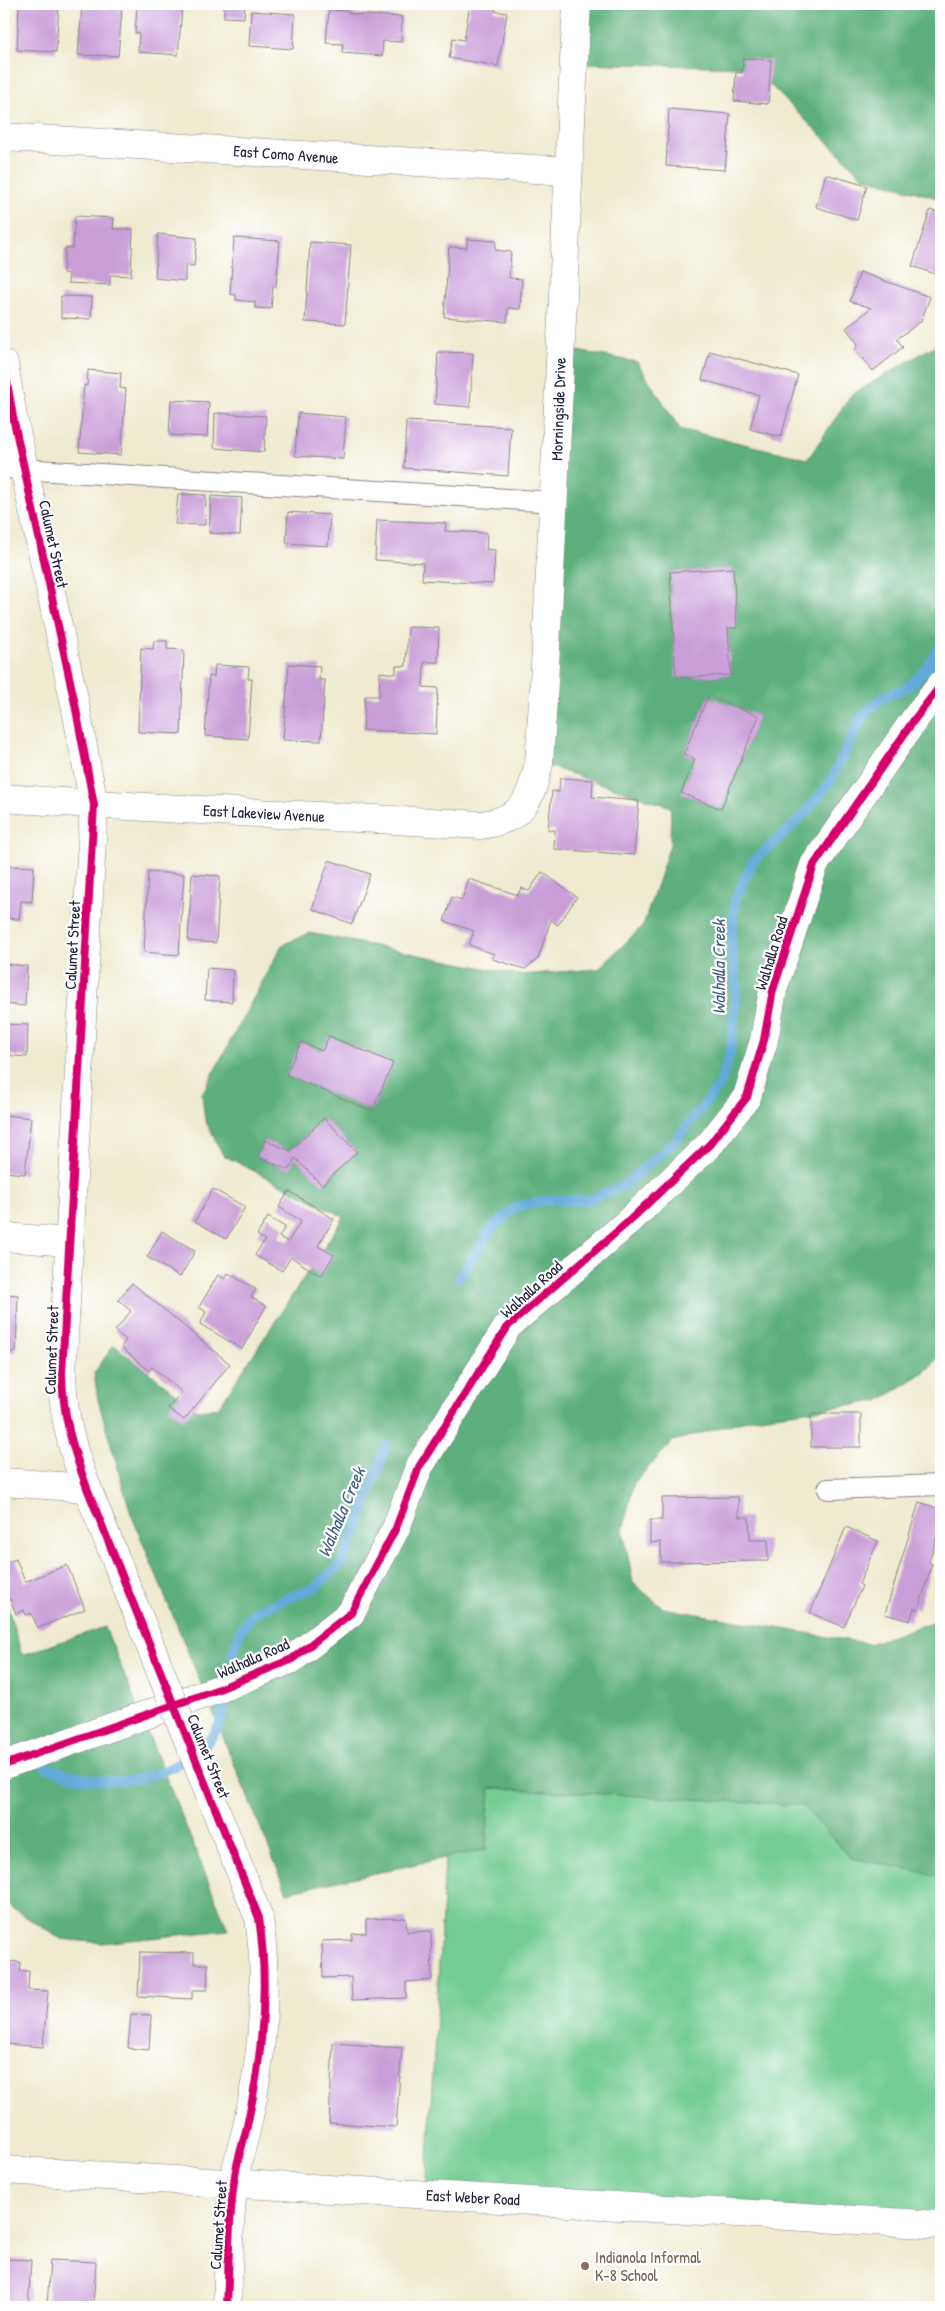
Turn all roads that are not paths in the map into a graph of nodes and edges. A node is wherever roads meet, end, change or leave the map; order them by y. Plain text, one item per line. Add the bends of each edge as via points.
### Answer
1 (577, 4) edge
2 (4, 137) edge
3 (567, 171) junction
4 (4, 364) edge
5 (14, 468) edge
6 (555, 502) junction
7 (941, 686) edge
8 (4, 798) edge
9 (94, 805) junction
10 (520, 810) joint
11 (4, 1237) edge
12 (69, 1242) junction
13 (4, 1482) edge
14 (941, 1485) edge
15 (87, 1488) junction
16 (828, 1489) dead end
17 (4, 1765) edge
18 (4, 2170) edge
19 (233, 2183) junction
20 (941, 2225) edge
21 (227, 2307) edge

1 - 3 street, Morningside Drive
2 - 3 street, East Como Avenue
3 - 6 street, Morningside Drive
4 - 5 street, Calumet Street
5 - 6 lane
5 - 9 street, Calumet Street
6 - 10 street, Morningside Drive via 539,763 533,788
7 - 17 street, Walhalla Road via 814,865 773,990 764,1040 747,1097 697,1157 508,1326 419,1467 396,1528 351,1613 292,1659
8 - 9 street, East Lakeview Avenue
9 - 10 street, East Lakeview Avenue via 481,825 502,822
9 - 12 street, Calumet Street
11 - 12 street
12 - 15 street, Calumet Street via 62,1397 70,1442
13 - 15 street
14 - 16 lane
15 - 19 street, Calumet Street, bridge via 259,1918 263,1951 263,2007 247,2125
18 - 19 street, East Weber Road
19 - 20 street, East Weber Road
19 - 21 street, Calumet Street

